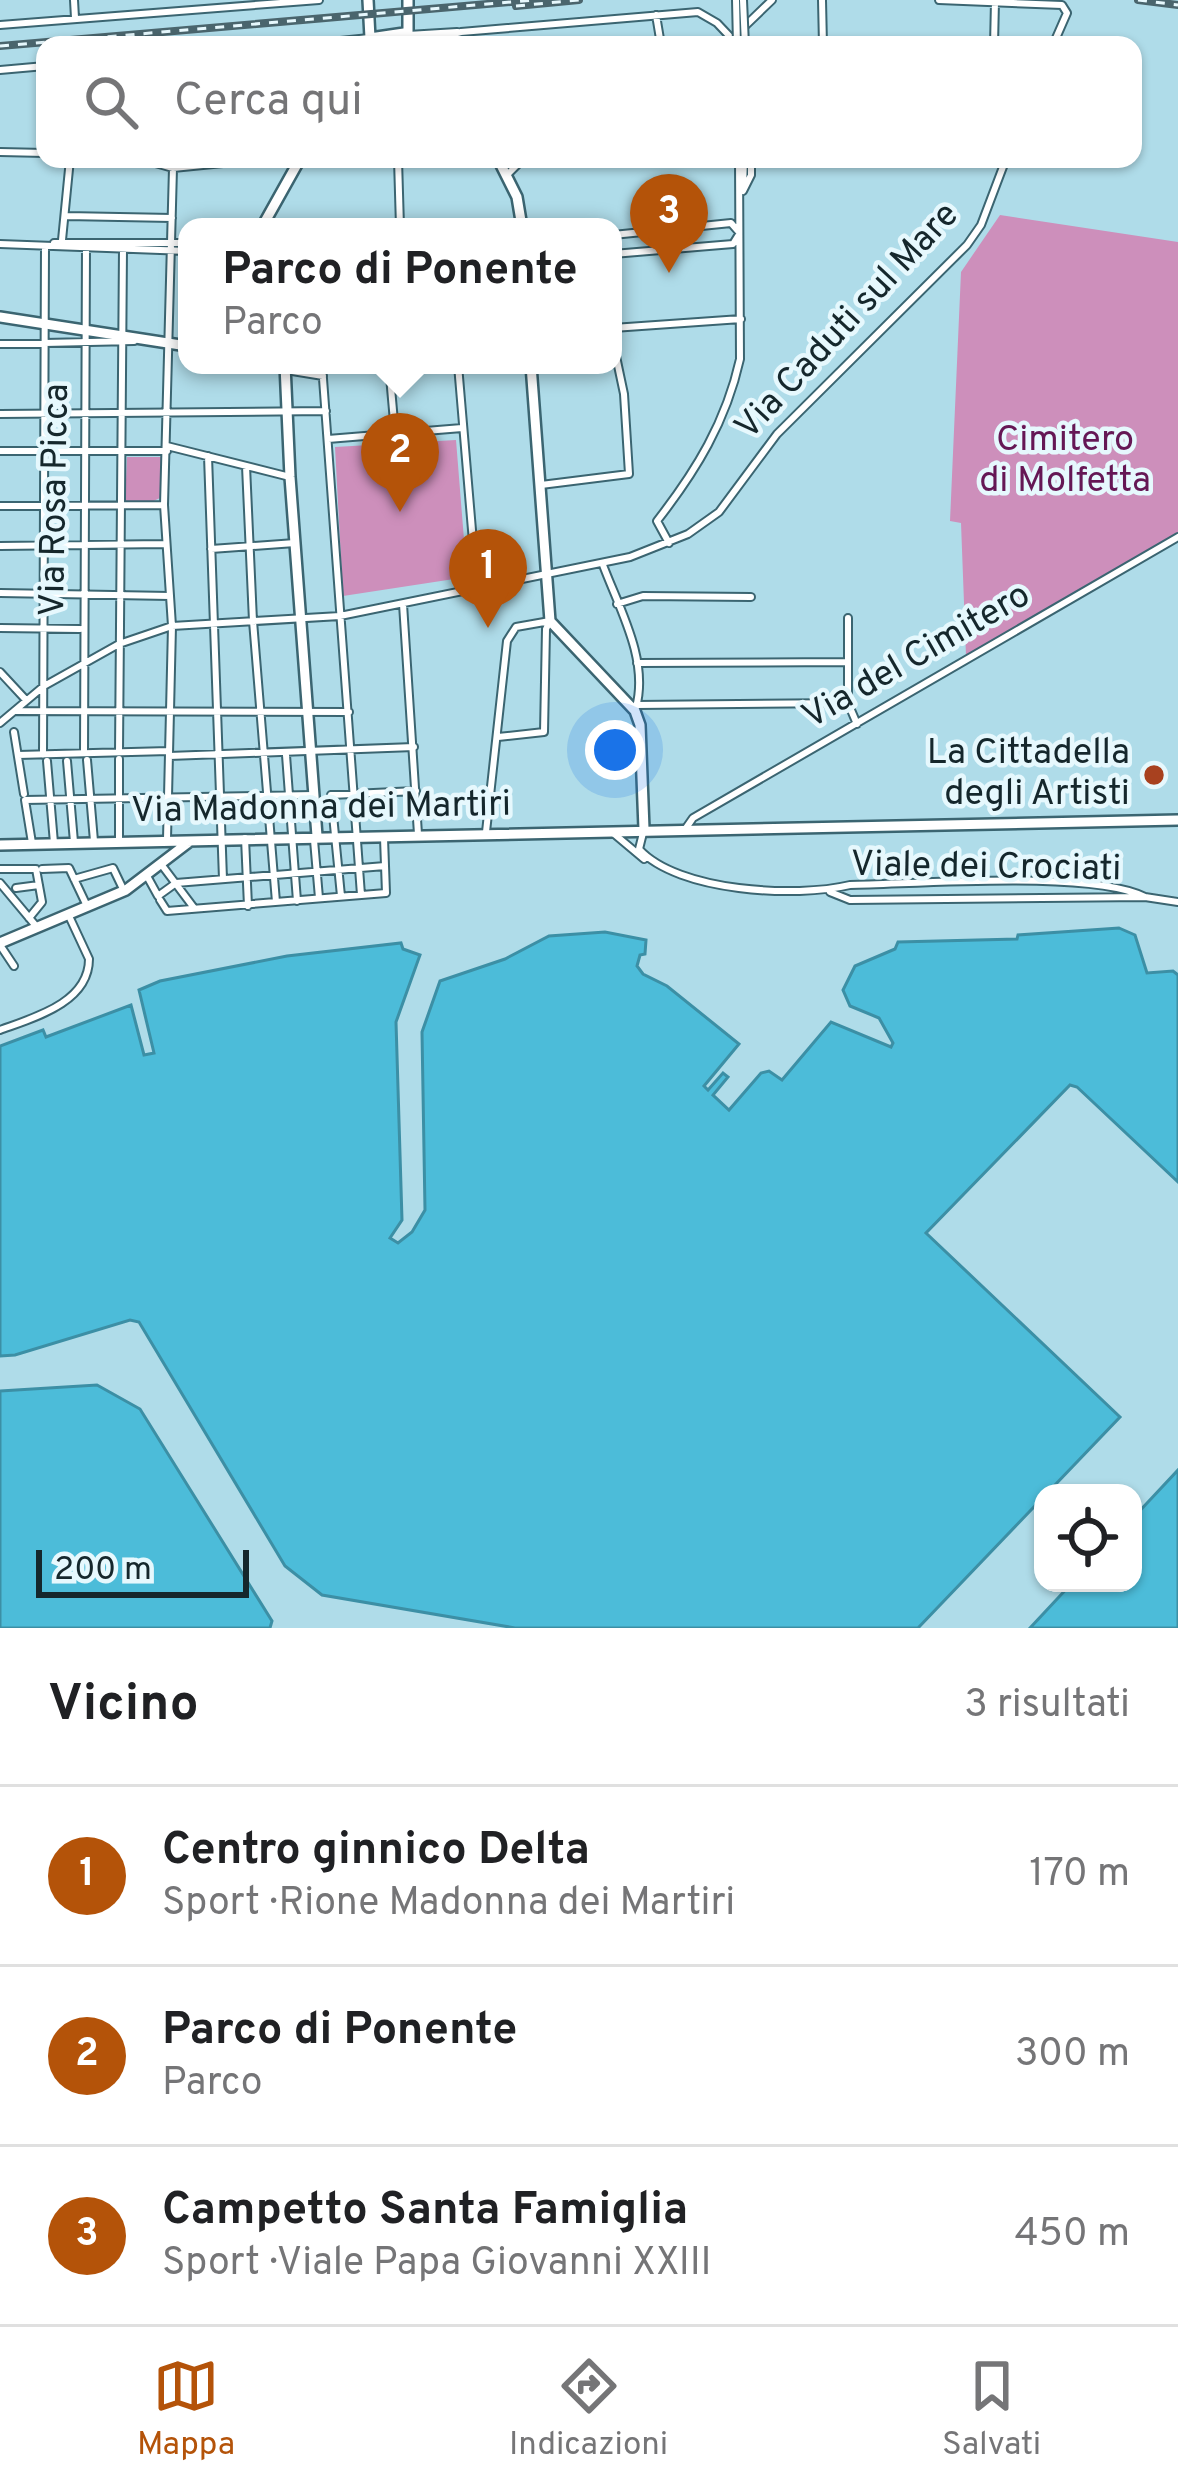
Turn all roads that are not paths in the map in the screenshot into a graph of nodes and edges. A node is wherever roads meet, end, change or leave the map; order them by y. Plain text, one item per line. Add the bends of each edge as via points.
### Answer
1 (74, 0) edge
2 (368, 0) edge
3 (408, 0) edge
4 (740, 0) edge
5 (772, 0) edge
6 (822, 0) edge
7 (939, 0) edge
8 (313, 1) edge
9 (995, 1) edge
10 (656, 15) junction
11 (75, 18) junction
12 (0, 25) edge
13 (460, 32) junction
14 (367, 36) edge
15 (410, 36) edge
16 (435, 36) edge
17 (446, 36) edge
18 (660, 36) edge
19 (729, 36) edge
20 (738, 36) edge
21 (744, 36) edge
22 (823, 36) edge
23 (994, 36) edge
24 (1057, 36) edge
25 (36, 67) edge
26 (0, 70) edge
27 (0, 152) edge
28 (36, 153) edge
29 (69, 168) edge
30 (173, 168) edge
31 (295, 168) edge
32 (398, 168) edge
33 (504, 168) edge
34 (514, 168) edge
35 (743, 168) edge
36 (748, 168) edge
37 (1003, 168) edge
38 (508, 174) junction
39 (741, 175) junction
40 (743, 191) junction
41 (66, 216) junction
42 (172, 218) junction
43 (267, 218) edge
44 (400, 218) edge
45 (521, 218) edge
46 (740, 233) junction
47 (622, 234) edge
48 (62, 240) junction
49 (0, 244) edge
50 (45, 246) junction
51 (86, 247) junction
52 (171, 247) junction
53 (178, 247) edge
54 (123, 249) junction
55 (622, 253) edge
56 (0, 317) edge
57 (741, 319) junction
58 (42, 323) junction
59 (622, 327) edge
60 (85, 330) junction
61 (121, 340) junction
62 (0, 344) edge
63 (43, 344) junction
64 (85, 344) junction
65 (170, 344) junction
66 (178, 345) edge
67 (283, 374) edge
68 (314, 374) edge
69 (390, 374) edge
70 (459, 374) edge
71 (533, 374) edge
72 (620, 374) edge
73 (323, 376) joint
74 (326, 411) junction
75 (43, 413) junction
76 (121, 413) junction
77 (169, 413) junction
78 (286, 413) junction
79 (0, 414) edge
80 (85, 414) junction
81 (463, 428) junction
82 (395, 434) junction
83 (328, 439) junction
84 (167, 449) junction
85 (0, 451) edge
86 (121, 451) junction
87 (43, 452) junction
88 (85, 452) junction
89 (208, 456) junction
90 (246, 466) junction
91 (290, 476) junction
92 (541, 485) junction
93 (164, 505) junction
94 (0, 506) edge
95 (43, 507) junction
96 (85, 507) junction
97 (121, 507) junction
98 (1178, 537) edge
99 (295, 542) junction
100 (669, 543) junction
101 (166, 544) junction
102 (0, 545) edge
103 (42, 545) junction
104 (83, 545) junction
105 (121, 545) junction
106 (251, 547) junction
107 (212, 549) junction
108 (602, 564) junction
109 (546, 574) junction
110 (477, 589) junction
111 (0, 593) edge
112 (43, 594) junction
113 (83, 595) junction
114 (121, 596) junction
115 (170, 596) junction
116 (751, 597) dead end
117 (403, 604) junction
118 (617, 604) junction
119 (340, 616) junction
120 (301, 618) junction
121 (848, 618) dead end
122 (254, 621) junction
123 (550, 621) junction
124 (212, 623) junction
125 (172, 626) junction
126 (0, 628) edge
127 (42, 629) junction
128 (82, 629) junction
129 (119, 644) junction
130 (848, 662) junction
131 (637, 663) junction
132 (82, 665) junction
133 (0, 672) edge
134 (44, 686) junction
135 (26, 700) junction
136 (848, 703) junction
137 (636, 708) junction
138 (15, 711) junction
139 (44, 711) junction
140 (84, 712) junction
141 (120, 712) junction
142 (170, 712) junction
143 (262, 712) junction
144 (349, 712) junction
145 (216, 713) junction
146 (308, 713) junction
147 (0, 723) edge
148 (857, 724) junction
149 (14, 732) dead end
150 (498, 737) junction
151 (414, 747) junction
152 (351, 751) junction
153 (169, 753) junction
154 (311, 753) junction
155 (265, 754) junction
156 (286, 754) junction
157 (18, 755) junction
158 (119, 756) junction
159 (219, 756) junction
160 (86, 757) junction
161 (45, 758) junction
162 (67, 761) dead end
163 (416, 791) junction
164 (354, 794) junction
165 (267, 795) junction
166 (289, 795) junction
167 (314, 795) junction
168 (168, 796) junction
169 (220, 796) junction
170 (25, 797) junction
171 (119, 798) junction
172 (70, 799) junction
173 (90, 799) junction
174 (50, 800) junction
175 (1178, 820) edge
176 (686, 828) junction
177 (644, 829) junction
178 (607, 830) junction
179 (631, 830) junction
180 (486, 832) junction
181 (418, 834) junction
182 (384, 835) junction
183 (316, 836) junction
184 (335, 836) junction
185 (357, 836) junction
186 (292, 837) junction
187 (245, 838) junction
188 (271, 838) junction
189 (167, 839) junction
190 (222, 839) junction
191 (119, 840) junction
192 (192, 840) junction
193 (94, 841) junction
194 (74, 842) junction
195 (54, 843) junction
196 (0, 844) edge
197 (32, 844) junction
198 (636, 854) junction
199 (652, 863) junction
200 (161, 864) junction
201 (385, 866) junction
202 (359, 867) junction
203 (338, 868) junction
204 (1, 869) edge
205 (42, 869) dead end
206 (317, 870) junction
207 (295, 872) junction
208 (274, 874) junction
209 (147, 876) junction
210 (246, 877) junction
211 (74, 879) junction
212 (223, 879) junction
213 (0, 883) edge
214 (176, 884) junction
215 (39, 885) junction
216 (16, 888) dead end
217 (827, 890) junction
218 (124, 891) junction
219 (361, 895) junction
220 (341, 896) junction
221 (1145, 897) junction
222 (159, 898) junction
223 (319, 898) junction
224 (297, 901) junction
225 (276, 902) junction
226 (1178, 902) edge
227 (248, 906) junction
228 (87, 908) junction
229 (194, 908) junction
230 (69, 916) junction
231 (32, 922) junction
232 (0, 944) edge
233 (14, 966) dead end
234 (0, 1030) edge

1 - 11 street
2 - 14 street
3 - 15 street
4 - 20 street, bridge
5 - 21 street
6 - 22 street
7 - 9 street
8 - 11 street
9 - 23 street
9 - 24 street via 1062,5 1067,13
10 - 13 street
10 - 18 street
10 - 19 street via 698,12
11 - 12 street
13 - 16 street
13 - 17 street
25 - 26 street
27 - 28 street
29 - 41 street
30 - 42 street
31 - 43 street
32 - 44 street
33 - 38 street
34 - 38 street
35 - 39 street
36 - 40 street
37 - 100 street, Via Caduti sul Mare via 981,225 954,260 777,434 719,512
38 - 45 street
39 - 40 street
39 - 46 street
40 - 46 street
41 - 42 street
41 - 48 street
42 - 52 street
46 - 47 street via 730,223
46 - 55 street via 733,244
46 - 57 street
48 - 50 street
48 - 52 street
49 - 50 street
50 - 51 street
50 - 58 street
51 - 54 street
51 - 60 street, Via Rosa Picca
52 - 53 street
52 - 54 street
52 - 65 street
54 - 61 street
56 - 58 street
57 - 59 street
57 - 100 street via 733,392 712,441 657,521
58 - 60 street
58 - 63 street
60 - 61 street
60 - 64 street, Via Rosa Picca
61 - 64 street
61 - 65 street
61 - 76 street
62 - 63 street
63 - 64 street
63 - 75 street
64 - 80 street, Via Rosa Picca
65 - 66 street
65 - 77 street
67 - 78 street
68 - 73 street
69 - 82 street
70 - 81 street
71 - 92 street
72 - 92 street via 629,474
73 - 74 street
74 - 78 street
74 - 83 street
75 - 79 street
75 - 80 street
75 - 87 street
76 - 77 street
76 - 80 street
76 - 86 street
77 - 78 street
77 - 84 street
78 - 91 street
80 - 88 street, Via Rosa Picca
81 - 82 street
81 - 110 street
82 - 83 street
83 - 119 street
84 - 86 street
84 - 89 street
84 - 93 street
85 - 87 street
86 - 88 street
86 - 97 street
87 - 88 street
87 - 95 street
88 - 96 street, Via Rosa Picca
89 - 90 street
89 - 107 street
90 - 91 street
90 - 106 street
91 - 99 street
92 - 109 street
93 - 97 street
93 - 101 street
94 - 95 street
95 - 96 street
95 - 103 street
96 - 97 street
96 - 104 street, Via Rosa Picca
97 - 105 street
98 - 148 street, Via del Cimitero
99 - 106 street
99 - 120 street
100 - 108 street, Via Caduti sul Mare
101 - 105 street
101 - 115 street
102 - 103 street
103 - 104 street
103 - 112 street
104 - 105 street
104 - 113 street, Via Rosa Picca
105 - 114 street
106 - 107 street
106 - 122 street
107 - 124 street
108 - 109 street, Via Caduti sul Mare
108 - 118 street
109 - 110 street, Via Caduti sul Mare
109 - 123 street
110 - 117 street, Via Caduti sul Mare
111 - 112 street
112 - 113 street
112 - 127 street
113 - 114 street
113 - 128 street, Via Rosa Picca
114 - 115 street
114 - 129 street
115 - 125 street
116 - 118 street via 643,596
117 - 119 street, Via Caduti sul Mare
117 - 151 street
118 - 131 street
119 - 120 street, Via Caduti sul Mare
119 - 144 street
120 - 122 street, Via Caduti sul Mare
120 - 146 street
121 - 130 street
122 - 124 street, Via Caduti sul Mare
122 - 143 street
123 - 137 street
123 - 150 street via 516,627 507,640
123 - 150 street via 544,732
124 - 125 street, Via Caduti sul Mare
124 - 145 street
125 - 129 street, Via Caduti sul Mare
125 - 142 street
126 - 127 street
127 - 128 street
127 - 134 street
128 - 132 street, Via Rosa Picca
129 - 132 street, Via Caduti sul Mare
129 - 141 street
130 - 131 street
130 - 136 street
131 - 137 street
132 - 134 street, Via Caduti sul Mare
132 - 140 street, Via Rosa Picca
133 - 135 street
134 - 135 street, Via Caduti sul Mare
134 - 139 street
135 - 138 street, Via Caduti sul Mare
136 - 137 street
136 - 148 street
137 - 177 street
138 - 139 street
138 - 147 street, Via Caduti sul Mare
139 - 140 street
139 - 161 street
140 - 141 street
140 - 160 street, Via Rosa Picca
141 - 142 street
141 - 158 street
142 - 145 street
142 - 153 street
143 - 145 street
143 - 146 street
143 - 155 street
144 - 146 street
144 - 152 street
145 - 159 street
146 - 154 street
148 - 176 street, Via del Cimitero
149 - 157 street
150 - 180 street
151 - 152 street
151 - 163 street
152 - 154 street
152 - 164 street
153 - 158 street
153 - 159 street
153 - 168 street
154 - 156 street
154 - 167 street
155 - 156 street
155 - 159 street
155 - 165 street
156 - 166 street
157 - 161 street
157 - 170 street
158 - 160 street
158 - 171 street
159 - 169 street
160 - 161 street
160 - 173 street, Via Rosa Picca
161 - 174 street
162 - 172 street
163 - 164 street
163 - 181 street
164 - 184 street via 331,795
164 - 185 street
165 - 166 street
165 - 169 street
165 - 188 street
166 - 167 street
166 - 186 street
167 - 183 street
168 - 169 street
168 - 171 street
168 - 189 street
169 - 190 street
170 - 174 street
170 - 197 street
171 - 173 street
171 - 191 street
172 - 173 street
172 - 174 street
172 - 194 street
173 - 193 street, Via Rosa Picca
174 - 195 street
175 - 176 street, Via Madonna dei Martiri
176 - 177 street, Via Madonna dei Martiri
177 - 179 street, Via Madonna dei Martiri
177 - 199 street via 639,849
178 - 179 street, Via Madonna dei Martiri
178 - 180 street, Via Madonna dei Martiri
178 - 198 street, Viale dei Crociati
179 - 198 street
180 - 181 street, Via Madonna dei Martiri
181 - 182 street, Via Madonna dei Martiri
182 - 185 street, Via Madonna dei Martiri
182 - 201 street
183 - 184 street, Via Madonna dei Martiri
183 - 186 street, Via Madonna dei Martiri
183 - 206 street
184 - 185 street, Via Madonna dei Martiri
184 - 203 street
185 - 202 street
186 - 188 street, Via Madonna dei Martiri
186 - 207 street
187 - 188 street, Via Madonna dei Martiri
187 - 190 street, Via Madonna dei Martiri
187 - 210 street
188 - 208 street
189 - 191 street, Via Madonna dei Martiri
189 - 192 street, Via Madonna dei Martiri
190 - 192 street, Via Madonna dei Martiri
190 - 212 street
191 - 193 street, Via Madonna dei Martiri
192 - 200 street
193 - 194 street, Via Madonna dei Martiri
194 - 195 street, Via Madonna dei Martiri
195 - 197 street, Via Madonna dei Martiri
196 - 197 street, Via Madonna dei Martiri
198 - 199 street, Viale dei Crociati
199 - 217 street, Viale dei Crociati via 695,882
200 - 209 street
200 - 214 street
201 - 202 street
201 - 219 street via 386,892
202 - 203 street
202 - 219 street
203 - 206 street
203 - 220 street
204 - 215 street via 36,869
205 - 211 street via 69,868
206 - 207 street
206 - 223 street
207 - 208 street
207 - 224 street
208 - 210 street
208 - 225 street
209 - 218 street
209 - 222 street
210 - 212 street
210 - 227 street
211 - 218 street via 113,868
211 - 228 street
212 - 214 street
213 - 231 street
214 - 222 street
214 - 229 street
215 - 216 street
215 - 231 street via 42,902
217 - 221 street, Viale dei Crociati via 850,899
217 - 221 street, Viale dei Crociati via 1057,883 1127,888
218 - 228 street
219 - 220 street
220 - 223 street
221 - 226 street, Viale dei Crociati
222 - 229 street via 167,910
223 - 224 street
224 - 225 street
225 - 227 street
227 - 229 street
228 - 230 street
230 - 231 street
230 - 234 street via 89,958 83,979 53,1009
231 - 232 street
232 - 233 street

